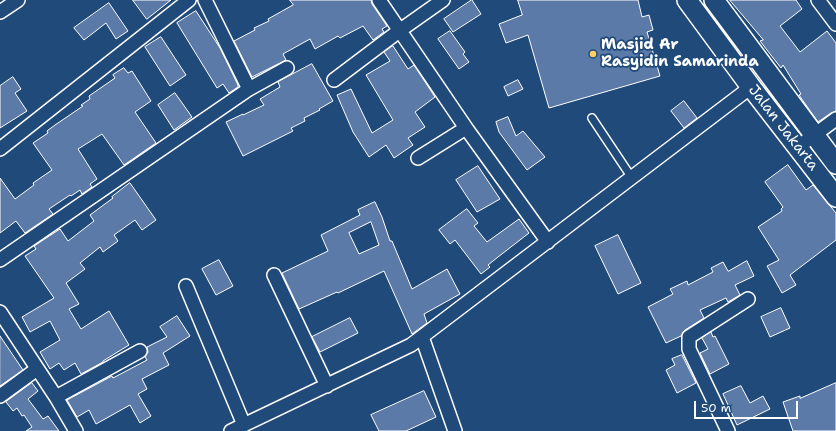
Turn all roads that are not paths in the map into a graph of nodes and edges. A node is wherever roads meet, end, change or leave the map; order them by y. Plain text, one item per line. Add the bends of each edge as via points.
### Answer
1 (18, 0) edge
2 (188, 0) edge
3 (205, 0) edge
4 (379, 0) edge
5 (443, 0) edge
6 (687, 0) edge
7 (714, 0) edge
8 (818, 0) edge
9 (0, 12) edge
10 (834, 16) edge
11 (399, 31) junction
12 (287, 68) dead end
13 (334, 80) dead end
14 (751, 87) junction
15 (249, 89) junction
16 (592, 118) dead end
17 (836, 118) edge
18 (466, 128) junction
19 (814, 135) junction
20 (798, 147) junction
21 (0, 149) edge
22 (418, 158) dead end
23 (836, 164) edge
24 (632, 178) junction
25 (836, 197) edge
26 (548, 242) junction
27 (0, 260) edge
28 (274, 275) dead end
29 (186, 286) dead end
30 (748, 299) dead end
31 (0, 312) edge
32 (4, 327) edge
33 (422, 337) junction
34 (140, 351) dead end
35 (37, 369) junction
36 (327, 386) junction
37 (0, 396) edge
38 (56, 397) junction
39 (244, 425) junction
40 (450, 429) edge
41 (76, 431) edge
42 (231, 431) edge
43 (728, 431) edge

1 - 9 street
2 - 21 street
3 - 15 street
4 - 11 street
5 - 11 street
6 - 14 main road, Jalan Jakarta
7 - 19 main road, Jalan Jakarta
8 - 10 street
11 - 13 street
11 - 18 street
12 - 15 street
14 - 20 main road, Jalan Jakarta
14 - 24 street
15 - 27 street
16 - 24 lane
17 - 19 street
18 - 22 street
18 - 26 street
19 - 20 street
19 - 23 main road, Jalan Jakarta
20 - 25 main road, Jalan Jakarta
24 - 26 street
26 - 33 street
28 - 36 street
29 - 39 street
30 - 43 street via 689,337 688,341 689,349
31 - 32 street
32 - 35 street
33 - 36 street via 411,345
33 - 40 street
34 - 38 street
35 - 37 street
35 - 38 street
36 - 39 street
38 - 41 street
39 - 42 street

